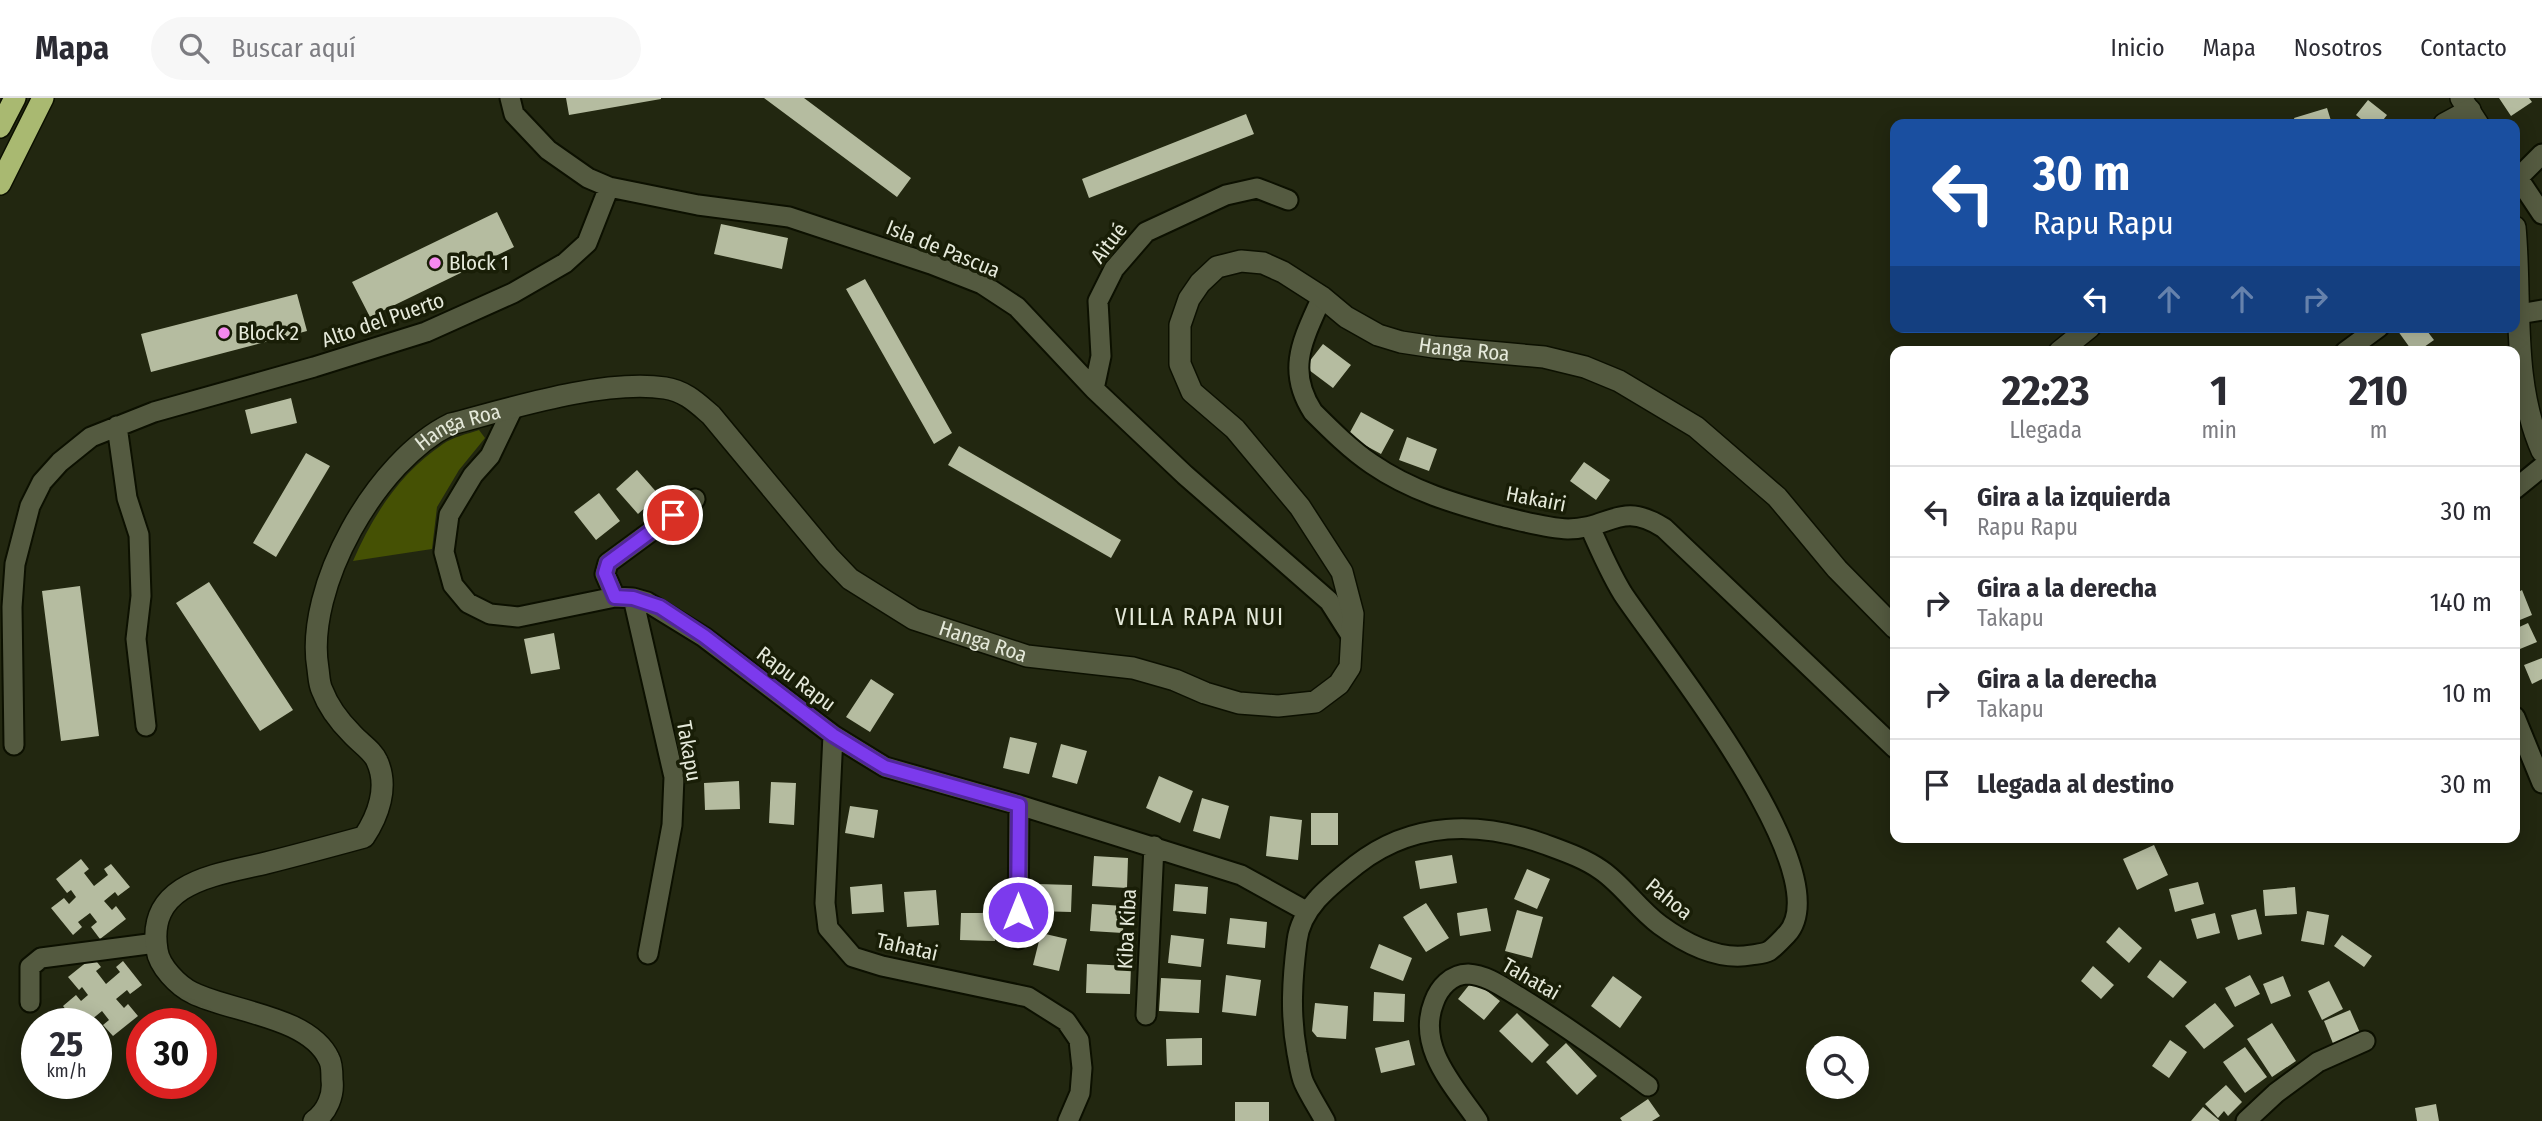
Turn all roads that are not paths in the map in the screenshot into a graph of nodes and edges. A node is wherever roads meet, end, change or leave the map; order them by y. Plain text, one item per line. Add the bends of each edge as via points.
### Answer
1 (15, 98) edge
2 (43, 98) edge
3 (510, 98) edge
4 (2470, 111) edge
5 (2454, 119) edge
6 (0, 127) edge
7 (2542, 154) edge
8 (2520, 175) edge
9 (0, 184) edge
10 (2520, 184) edge
11 (609, 187) junction
12 (1288, 200) dead end
13 (2542, 214) edge
14 (1322, 297) junction
15 (2542, 310) edge
16 (2520, 314) edge
17 (2520, 331) edge
18 (2083, 333) edge
19 (2371, 333) edge
20 (2066, 346) edge
21 (2353, 346) edge
22 (1094, 389) junction
23 (513, 408) junction
24 (117, 426) junction
25 (2542, 452) edge
26 (2542, 467) edge
27 (2520, 485) edge
28 (695, 499) dead end
29 (1590, 527) junction
30 (624, 598) junction
31 (1890, 623) edge
32 (1350, 634) junction
33 (146, 726) dead end
34 (2520, 729) edge
35 (833, 735) junction
36 (1890, 743) edge
37 (13, 745) dead end
38 (2542, 783) edge
39 (1019, 805) junction
40 (1154, 846) junction
41 (1306, 911) junction
42 (1018, 939) dead end
43 (156, 943) junction
44 (648, 954) dead end
45 (30, 1002) dead end
46 (1146, 1014) dead end
47 (2365, 1041) dead end
48 (1648, 1086) dead end
49 (314, 1121) edge
50 (1068, 1121) edge
51 (1325, 1121) edge
52 (1478, 1121) edge
53 (2246, 1121) edge

1 - 6 highway
2 - 9 highway
3 - 11 street, Isla de Pascua via 514,114 548,150
4 - 5 street
7 - 8 street
10 - 13 street
11 - 22 street, Isla de Pascua via 789,217 982,284 1017,307
11 - 24 street, Alto del Puerto via 595,227 578,252 544,277 463,317 377,348
12 - 22 street, Aitué via 1257,188 1226,195 1146,232 1114,269 1098,301 1101,356
14 - 29 street, Hakairi via 1298,359 1299,380 1312,412 1335,433 1373,465 1450,503 1529,523 1567,529
14 - 31 street, Hanga Roa via 1378,335 1402,342 1544,357 1619,381 1696,427 1777,497
14 - 32 street, Hanga Roa via 1263,263 1241,261 1217,267 1189,299 1180,325 1180,364 1192,392 1235,429 1300,507 1342,572 1353,614
15 - 16 street
17 - 25 street via 2528,410
18 - 20 street
19 - 21 street
22 - 32 street, Isla de Pascua via 1329,601
23 - 30 street via 490,456 449,515 444,552 453,585 468,603 489,614 518,617
23 - 32 street, Hanga Roa via 573,394 634,387 667,388 690,397 711,415 850,579 914,618 1027,656 1133,668 1205,694 1278,706 1315,702 1339,684 1350,667
23 - 43 street, Hanga Roa via 451,424 415,449 391,472 359,516 331,574 318,617 316,656 321,689 352,735 377,761 381,799 373,824 364,837 206,878 180,889 162,907
24 - 33 street via 127,498 139,535 141,596 136,639
24 - 37 street, Alto del Puerto via 91,437 60,462 41,482 30,506 12,581
26 - 27 street
28 - 30 street, Takapu via 608,563 605,573
29 - 36 street, Hakairi via 1631,516 1647,517 1664,528
29 - 41 street, Pahoa via 1622,592 1729,742 1772,820 1788,856 1799,903 1790,931 1768,952 1734,958 1698,948 1659,924 1590,864 1517,835 1472,828 1430,830 1388,844 1349,871
30 - 35 street, Rapu Rapu via 660,607
30 - 44 street, Takapu via 674,777 672,825
34 - 38 street
35 - 39 street, Rapu Rapu via 885,767
35 - 50 street, Tahatai via 825,903 828,928 853,957 1028,997 1066,1021 1079,1040 1082,1068 1080,1093
39 - 40 street, Rapu Rapu
39 - 42 street
40 - 41 street, Rapu Rapu via 1241,875
40 - 46 street, Kiba Kiba
41 - 51 street via 1297,935 1291,987 1293,1029 1303,1080
43 - 45 street via 41,958 30,967
43 - 49 street via 158,958 192,993 285,1023 316,1042 330,1060 333,1086 329,1104
47 - 53 street via 2318,1062
48 - 52 street, Tahatai via 1568,1027 1490,980 1468,974 1452,978 1438,991 1429,1014 1429,1038 1439,1063

